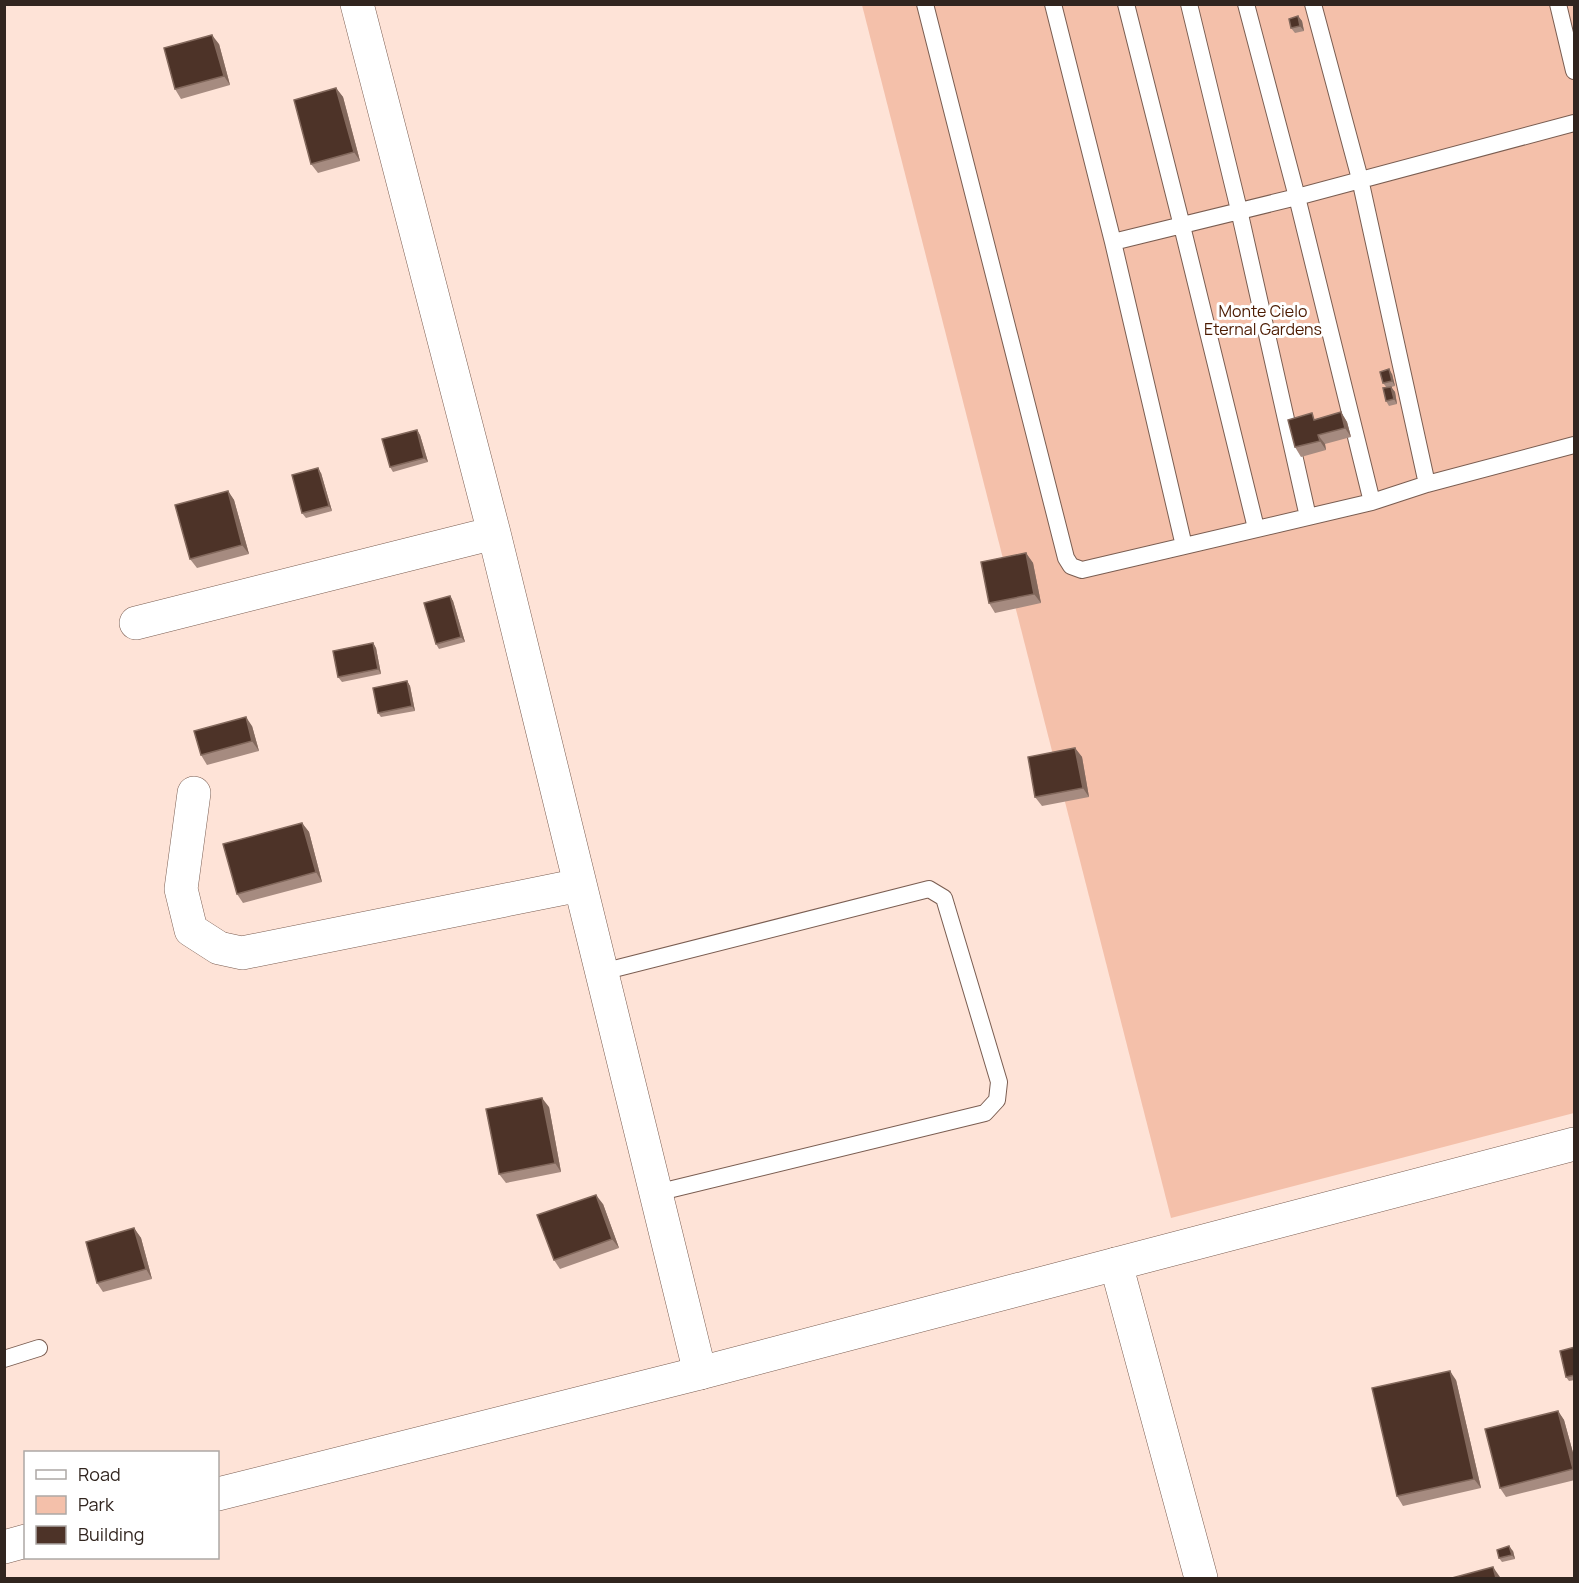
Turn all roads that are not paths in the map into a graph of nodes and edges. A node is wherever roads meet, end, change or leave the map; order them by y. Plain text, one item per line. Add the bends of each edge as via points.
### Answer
1 (357, 4) edge
2 (925, 4) edge
3 (1053, 4) edge
4 (1126, 4) edge
5 (1189, 4) edge
6 (1246, 4) edge
7 (1313, 4) edge
8 (1558, 4) edge
9 (1575, 71) edge
10 (1575, 123) edge
11 (1360, 179) junction
12 (1297, 197) junction
13 (1239, 210) junction
14 (1182, 226) junction
15 (1113, 242) junction
16 (1575, 445) edge
17 (1427, 484) junction
18 (1372, 502) junction
19 (1308, 517) junction
20 (1256, 528) junction
21 (494, 533) junction
22 (1184, 546) junction
23 (136, 623) dead end
24 (194, 793) dead end
25 (580, 885) junction
26 (602, 972) junction
27 (1575, 1144) edge
28 (656, 1193) junction
29 (1116, 1264) junction
30 (39, 1348) dead end
31 (4, 1359) edge
32 (700, 1373) junction
33 (219, 1494) edge
34 (24, 1542) edge
35 (4, 1547) edge
36 (1201, 1578) edge

1 - 21 street
2 - 22 lane via 1066,558 1071,566 1082,570
3 - 15 lane
4 - 14 lane
5 - 13 lane
6 - 12 lane
7 - 11 lane
8 - 9 lane
10 - 11 lane
11 - 12 lane
11 - 17 lane
12 - 13 lane
12 - 18 lane
13 - 14 lane
13 - 19 lane
14 - 15 lane
14 - 20 lane
15 - 22 lane
16 - 17 lane
17 - 18 lane
18 - 19 lane
19 - 20 lane
20 - 22 lane
21 - 23 street
21 - 25 street
24 - 25 street via 181,889 191,930 219,948 242,953
25 - 26 street
26 - 28 street
26 - 28 lane via 929,889 944,898 999,1082 997,1100 985,1113
27 - 29 street
28 - 32 street
29 - 32 street
29 - 36 street
30 - 31 lane
32 - 33 street
34 - 35 street

